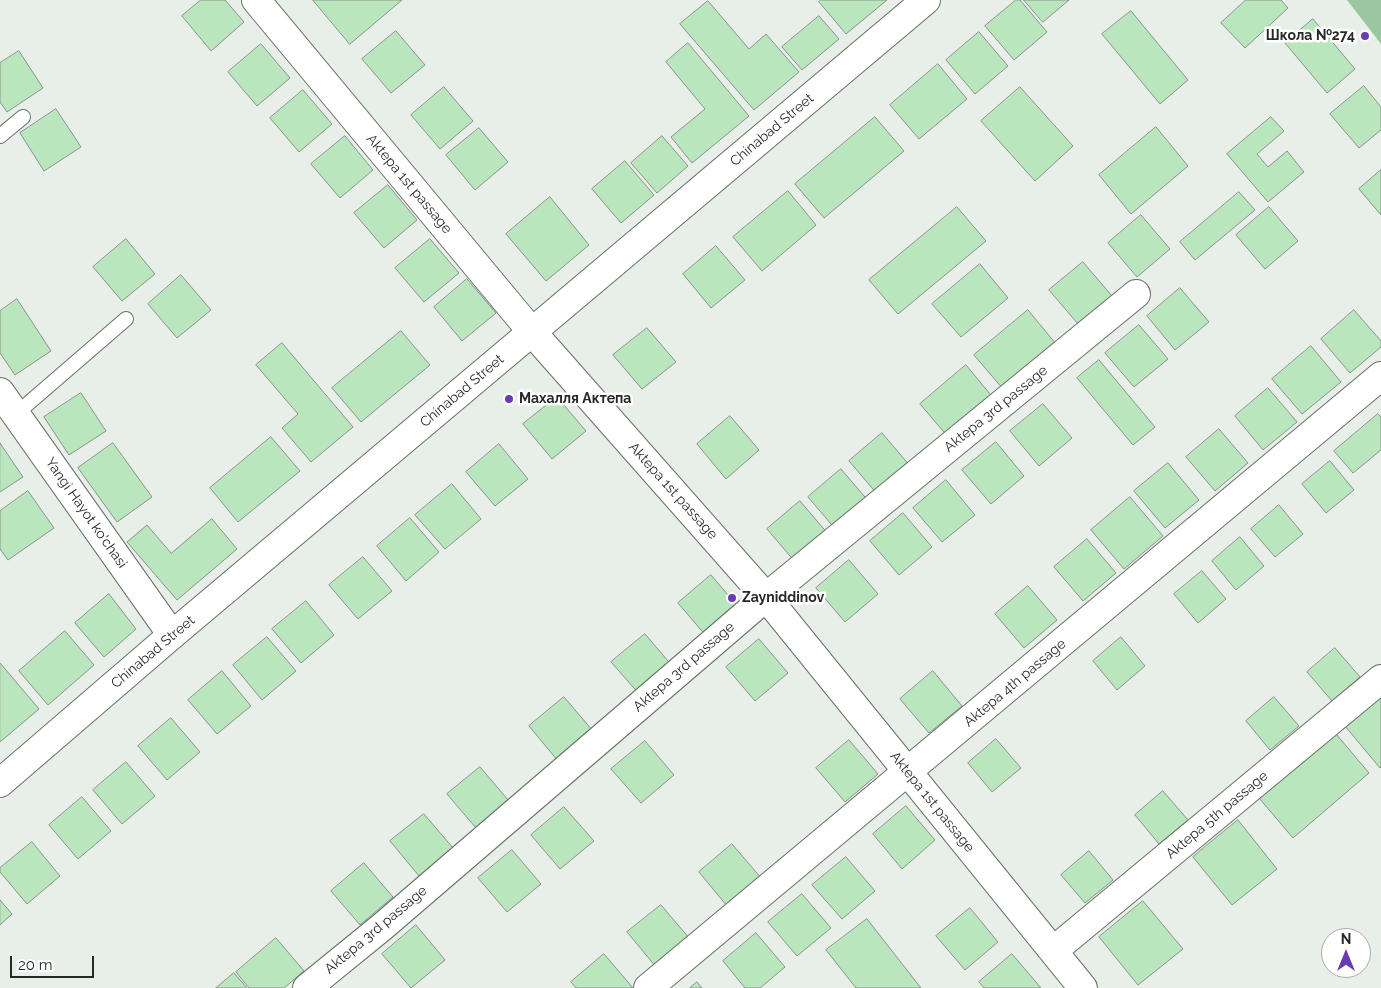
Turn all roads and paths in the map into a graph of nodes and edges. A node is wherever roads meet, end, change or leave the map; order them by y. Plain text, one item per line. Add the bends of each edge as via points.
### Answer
1 (256, 0) edge
2 (926, 0) edge
3 (23, 117) dead end
4 (0, 136) edge
5 (1136, 294) dead end
6 (126, 319) dead end
7 (532, 332) junction
8 (1381, 376) edge
9 (0, 392) edge
10 (16, 414) junction
11 (766, 597) junction
12 (172, 636) junction
13 (1381, 679) edge
14 (908, 772) junction
15 (0, 783) edge
16 (1053, 951) junction
17 (1073, 984) edge
18 (307, 988) edge
19 (648, 988) edge

1 - 7 street, Aktepa 1st passage
2 - 7 street, Chinabad Street
3 - 4 lane
5 - 11 street, Aktepa 3rd passage
6 - 10 lane
7 - 11 street, Aktepa 1st passage
7 - 12 street, Chinabad Street
8 - 14 street, Aktepa 4th passage
9 - 10 street, Yangi Hayot ko'chasi
10 - 12 street, Yangi Hayot ko'chasi
11 - 14 street, Aktepa 1st passage
11 - 18 street, Aktepa 3rd passage
12 - 15 street, Chinabad Street
13 - 16 street, Aktepa 5th passage
14 - 16 street, Aktepa 1st passage
14 - 19 street, Aktepa 4th passage
16 - 17 street, Aktepa 1st passage

